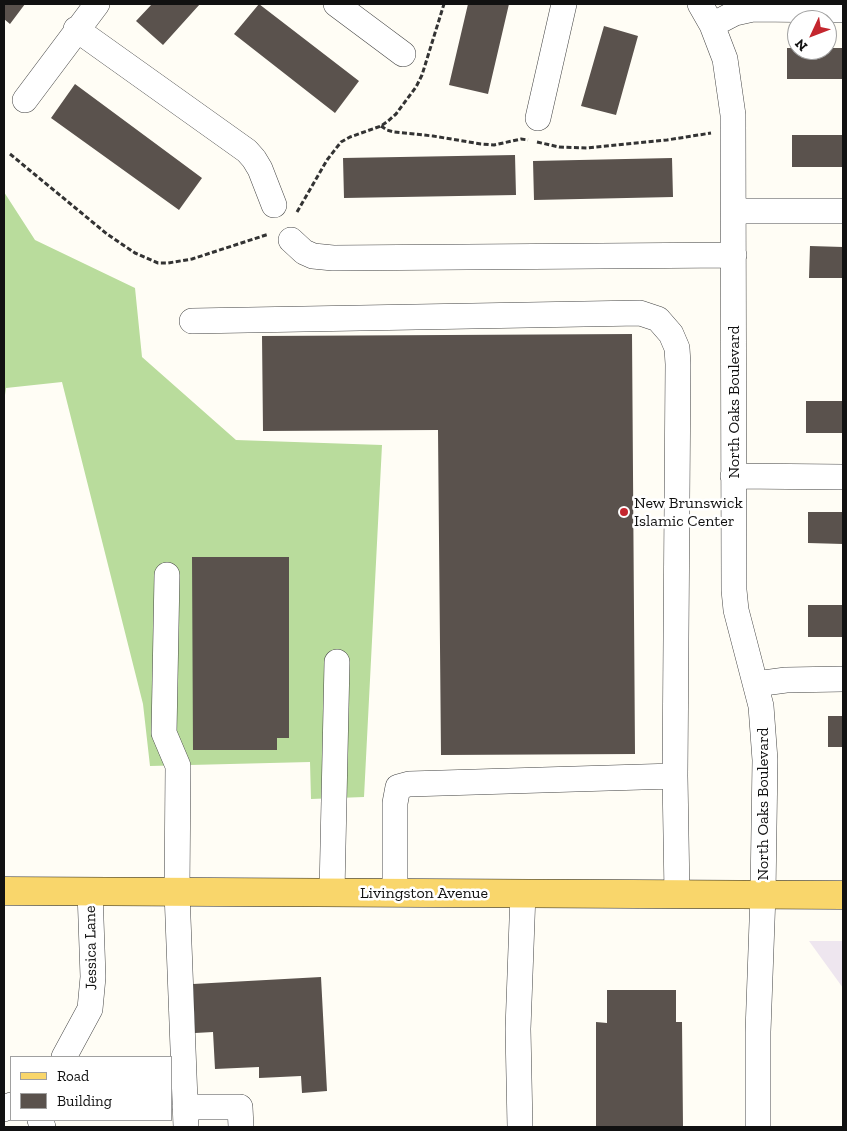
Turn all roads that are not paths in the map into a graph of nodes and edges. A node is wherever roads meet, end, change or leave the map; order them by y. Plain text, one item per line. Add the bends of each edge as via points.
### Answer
1 (96, 4) edge
2 (336, 4) edge
3 (564, 4) edge
4 (700, 4) edge
5 (744, 7) edge
6 (843, 10) edge
7 (712, 25) junction
8 (76, 29) junction
9 (403, 54) dead end
10 (25, 100) dead end
11 (538, 118) dead end
12 (274, 205) dead end
13 (734, 210) junction
14 (843, 211) edge
15 (291, 240) dead end
16 (734, 255) junction
17 (192, 321) dead end
18 (733, 476) junction
19 (843, 477) edge
20 (167, 575) dead end
21 (337, 662) dead end
22 (843, 679) edge
23 (756, 684) junction
24 (676, 776) junction
25 (4, 891) edge
26 (90, 891) junction
27 (177, 892) junction
28 (332, 892) junction
29 (395, 893) junction
30 (523, 893) junction
31 (677, 894) junction
32 (763, 894) junction
33 (843, 895) edge
34 (65, 1056) edge
35 (186, 1117) edge
36 (241, 1127) edge
37 (520, 1127) edge
38 (758, 1127) edge

1 - 8 street
2 - 9 street
3 - 11 street
4 - 7 street, North Oaks Boulevard
5 - 6 street
5 - 7 street
7 - 13 street, North Oaks Boulevard via 725,59 732,98
8 - 10 street
8 - 12 street via 247,151 260,169
13 - 14 street
13 - 16 street, North Oaks Boulevard
15 - 16 street via 304,252 333,258
16 - 18 street, North Oaks Boulevard
17 - 24 street via 640,313 658,319 671,334 677,348 678,364
18 - 19 street
18 - 23 street, North Oaks Boulevard via 736,610
20 - 27 street via 164,733 178,766
21 - 28 street
22 - 23 street
23 - 32 street, North Oaks Boulevard via 765,760
24 - 29 street via 408,784 398,787 394,803
24 - 31 street
25 - 26 main road, Livingston Avenue
26 - 27 main road, Livingston Avenue
26 - 34 street, Jessica Lane via 94,977 90,1009
27 - 28 main road, Livingston Avenue
27 - 35 street
28 - 29 main road, Livingston Avenue
29 - 30 main road, Livingston Avenue
30 - 31 main road, Livingston Avenue
30 - 37 street via 518,1029
31 - 32 main road, Livingston Avenue
32 - 33 main road, Livingston Avenue
32 - 38 street, North Oaks Boulevard
35 - 36 street via 240,1107

